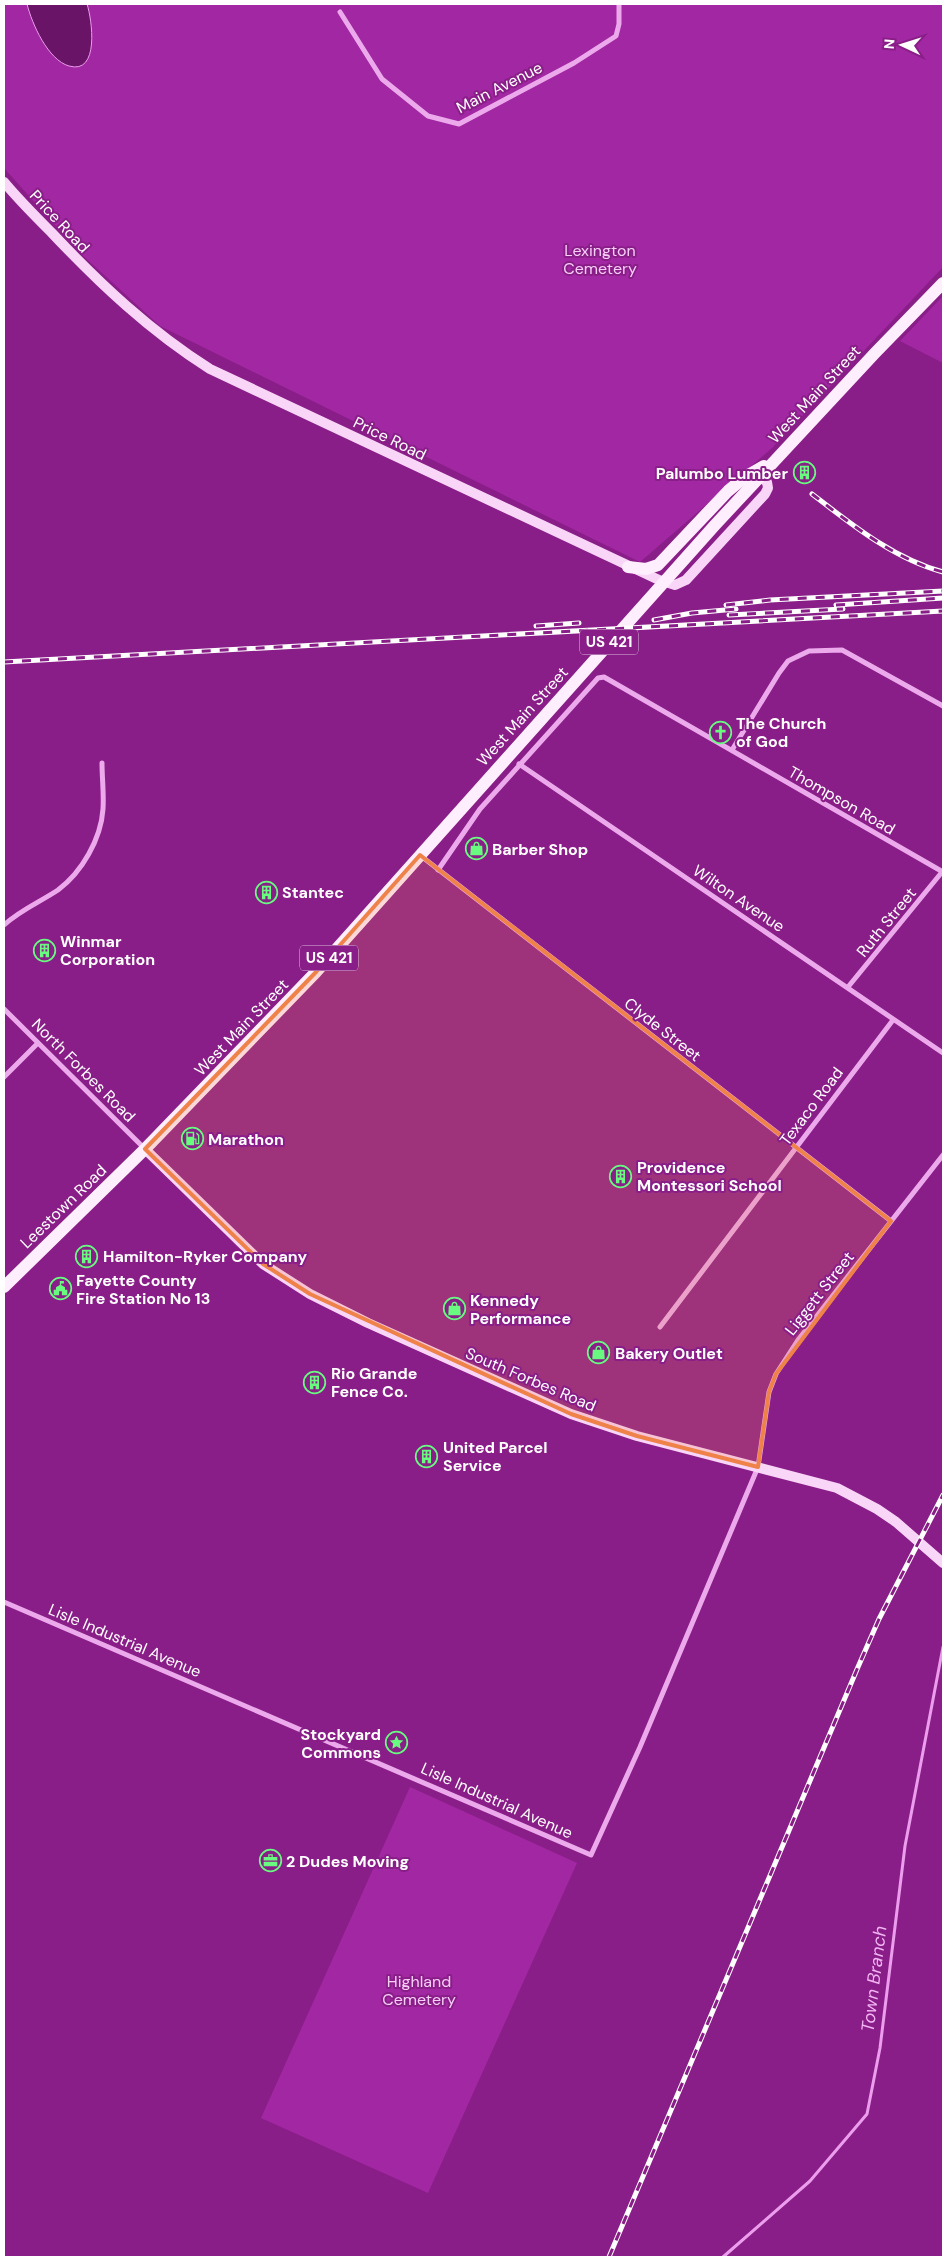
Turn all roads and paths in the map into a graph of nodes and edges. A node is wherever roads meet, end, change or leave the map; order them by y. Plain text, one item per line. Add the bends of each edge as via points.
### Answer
1 (619, 4) edge
2 (340, 12) dead end
3 (4, 182) edge
4 (943, 283) edge
5 (781, 452) junction
6 (759, 476) junction
7 (628, 567) junction
8 (943, 706) edge
9 (732, 750) junction
10 (102, 763) dead end
11 (520, 764) junction
12 (420, 855) junction
13 (438, 870) junction
14 (943, 872) edge
15 (4, 925) edge
16 (848, 987) junction
17 (4, 1009) edge
18 (893, 1020) junction
19 (38, 1043) junction
20 (943, 1053) edge
21 (4, 1077) edge
22 (795, 1148) junction
23 (145, 1149) junction
24 (943, 1155) edge
25 (891, 1221) junction
26 (4, 1287) edge
27 (660, 1328) dead end
28 (758, 1467) junction
29 (943, 1563) edge
30 (4, 1602) edge

1 - 2 street, Main Avenue via 616,36 574,63 459,124 428,116 382,79
3 - 7 street, Price Road via 118,300 159,335 210,369
4 - 5 main road, West Main Street / US 421
5 - 6 main road, West Main Street / US 421
5 - 7 main road via 728,491 658,565 646,569
6 - 7 street, Price Road via 767,482 765,494 686,580 668,584
6 - 12 main road, West Main Street / US 421
8 - 9 street via 842,650 810,650 788,661
9 - 11 street, Thompson Road via 609,679 598,678
9 - 14 street, Thompson Road
10 - 15 street via 103,809 98,833 84,861 66,883 15,914
11 - 13 street via 480,809
11 - 16 street, Wilton Avenue
12 - 13 street, Clyde Street
12 - 23 main road, West Main Street / US 421 via 316,972
13 - 22 street, Clyde Street
14 - 16 street, Ruth Street
16 - 18 street, Wilton Avenue
17 - 19 street, North Forbes Road
18 - 20 street, Wilton Avenue
18 - 22 street, Texaco Road
19 - 21 street
19 - 23 street, North Forbes Road
22 - 25 street, Clyde Street
22 - 27 street, Texaco Road
23 - 26 main road, Leestown Road / US 421
23 - 28 street, South Forbes Road via 263,1264 310,1294 571,1414 637,1436
24 - 25 street, Liggett Street
25 - 28 street, Liggett Street via 798,1340 776,1374 769,1392
28 - 29 street, South Forbes Road via 837,1488 856,1497 896,1522
28 - 30 street, Lisle Industrial Avenue via 591,1855

